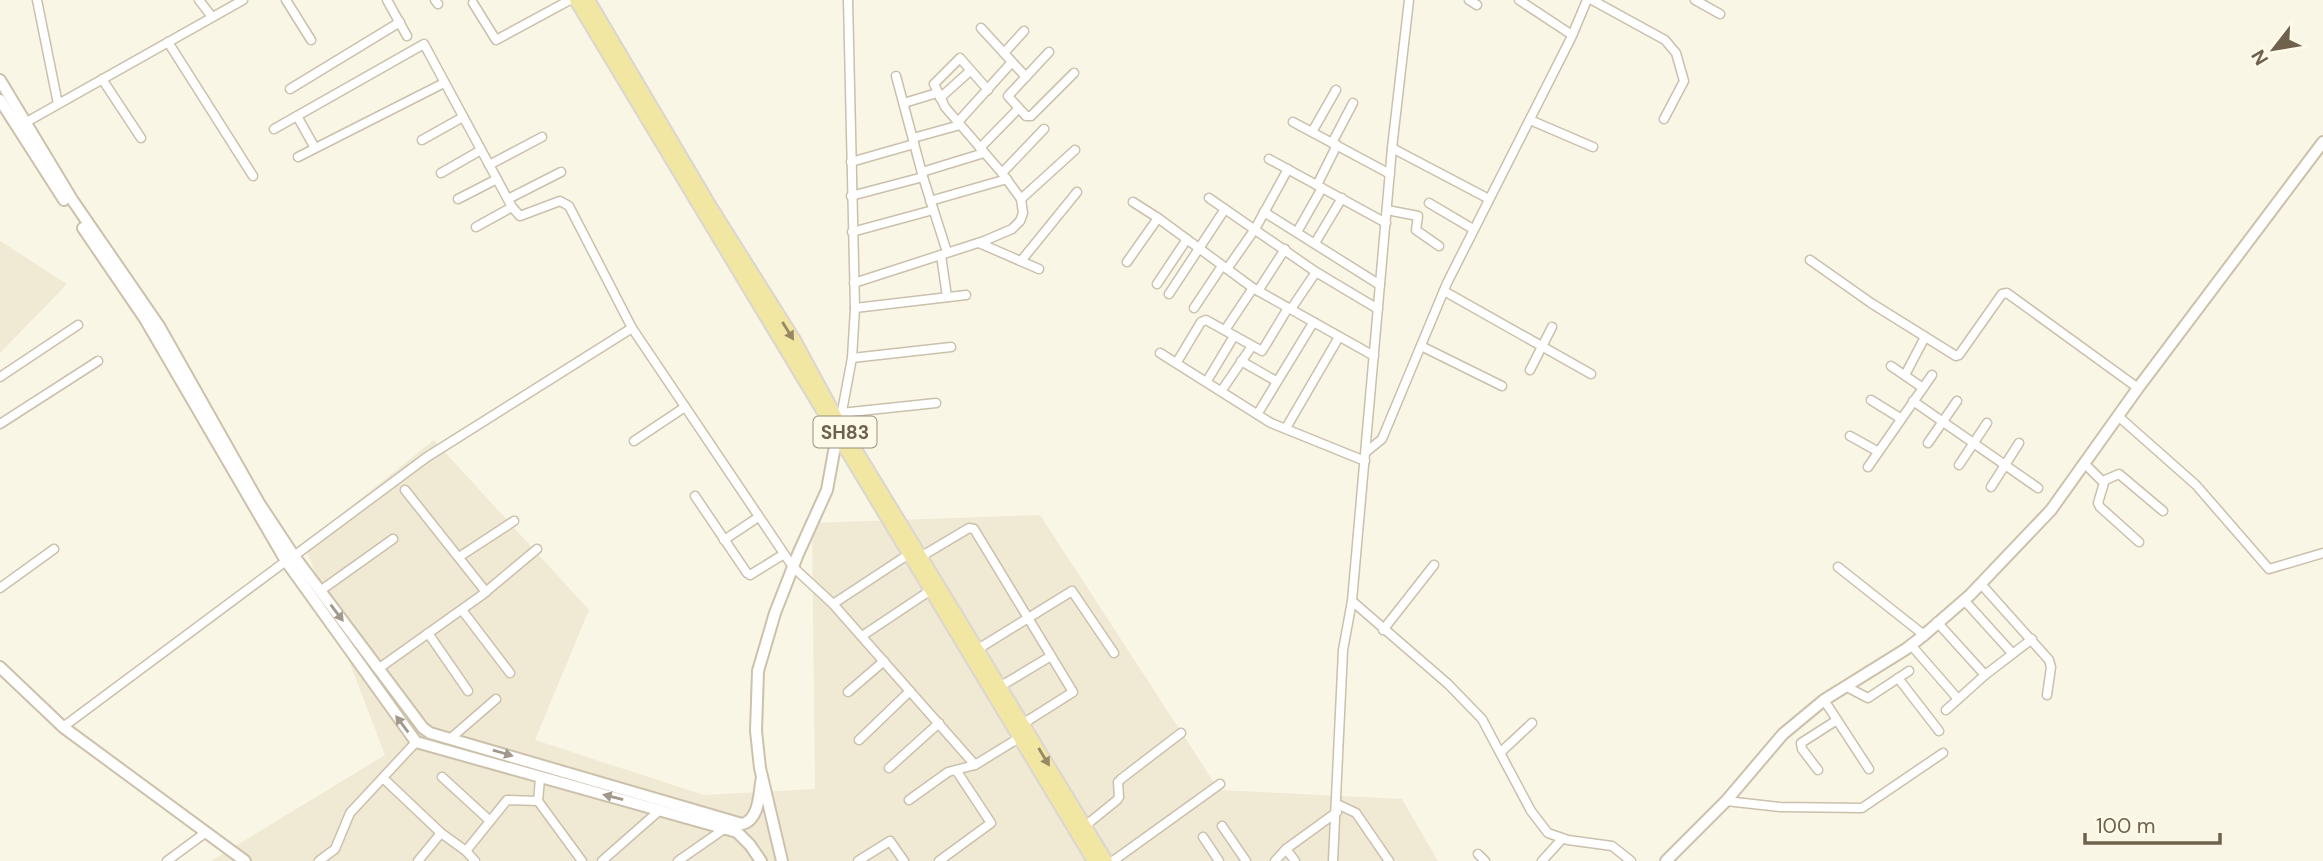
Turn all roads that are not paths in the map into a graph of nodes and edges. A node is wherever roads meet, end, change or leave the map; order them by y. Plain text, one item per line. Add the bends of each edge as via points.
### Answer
1 (37, 0) edge
2 (199, 0) edge
3 (243, 0) edge
4 (286, 0) edge
5 (387, 0) edge
6 (570, 0) edge
7 (576, 0) edge
8 (588, 0) edge
9 (848, 0) edge
10 (1409, 0) edge
11 (1519, 0) edge
12 (1587, 0) edge
13 (1592, 0) edge
14 (1695, 0) edge
15 (473, 3) dead end
16 (1720, 14) dead end
17 (212, 17) junction
18 (400, 22) junction
19 (981, 28) dead end
20 (1024, 31) dead end
21 (1572, 35) junction
22 (407, 36) dead end
23 (311, 40) dead end
24 (167, 42) junction
25 (1049, 52) dead end
26 (1004, 53) junction
27 (1012, 62) junction
28 (970, 71) junction
29 (1074, 73) dead end
30 (896, 76) dead end
31 (1026, 77) junction
32 (102, 79) junction
33 (0, 80) edge
34 (444, 83) junction
35 (290, 89) dead end
36 (988, 89) junction
37 (1336, 90) dead end
38 (938, 96) junction
39 (0, 100) edge
40 (904, 103) junction
41 (1353, 103) dead end
42 (58, 104) junction
43 (1018, 109) junction
44 (297, 116) junction
45 (463, 117) junction
46 (1664, 119) dead end
47 (1530, 120) junction
48 (1293, 122) dead end
49 (959, 124) junction
50 (21, 125) junction
51 (274, 129) dead end
52 (1044, 129) dead end
53 (1312, 132) junction
54 (542, 137) dead end
55 (141, 138) dead end
56 (422, 140) dead end
57 (914, 141) junction
58 (2323, 142) edge
59 (1334, 144) junction
60 (1593, 147) dead end
61 (315, 148) junction
62 (1392, 148) junction
63 (481, 150) junction
64 (1076, 150) dead end
65 (982, 151) junction
66 (299, 157) dead end
67 (1269, 159) dead end
68 (851, 162) junction
69 (489, 165) junction
70 (1288, 169) junction
71 (561, 172) dead end
72 (441, 173) dead end
73 (923, 174) junction
74 (1390, 174) junction
75 (253, 176) dead end
76 (1005, 176) junction
77 (497, 179) junction
78 (1320, 186) junction
79 (1077, 192) dead end
80 (851, 196) junction
81 (1209, 198) dead end
82 (1342, 198) junction
83 (458, 199) dead end
84 (1021, 199) junction
85 (1489, 199) junction
86 (1133, 202) dead end
87 (510, 203) junction
88 (1429, 203) dead end
89 (932, 205) junction
90 (1225, 209) junction
91 (1387, 210) junction
92 (1264, 212) junction
93 (1158, 218) junction
94 (714, 221) junction
95 (1386, 223) junction
96 (476, 227) dead end
97 (1255, 229) junction
98 (1473, 229) junction
99 (852, 232) junction
100 (1297, 232) junction
101 (1187, 239) junction
102 (979, 243) junction
103 (1315, 243) junction
104 (1439, 246) dead end
105 (1200, 249) junction
106 (1284, 249) junction
107 (944, 253) junction
108 (1810, 260) dead end
109 (1021, 261) junction
110 (1127, 262) dead end
111 (1224, 267) junction
112 (1039, 269) dead end
113 (1316, 272) junction
114 (853, 283) junction
115 (1157, 284) dead end
116 (1380, 285) junction
117 (1255, 289) junction
118 (1444, 291) junction
119 (1169, 294) dead end
120 (966, 295) dead end
121 (947, 297) junction
122 (855, 308) junction
123 (1194, 308) dead end
124 (1289, 309) junction
125 (1378, 309) junction
126 (1312, 323) junction
127 (78, 325) dead end
128 (1552, 327) dead end
129 (632, 328) junction
130 (1225, 330) junction
131 (1234, 335) junction
132 (1339, 337) junction
133 (1925, 337) junction
134 (951, 346) dead end
135 (1252, 346) junction
136 (1421, 346) junction
137 (1542, 346) junction
138 (1160, 353) dead end
139 (1374, 356) junction
140 (852, 358) junction
141 (98, 361) dead end
142 (1241, 361) junction
143 (1177, 362) junction
144 (1891, 366) dead end
145 (1530, 370) dead end
146 (1591, 374) dead end
147 (1905, 375) junction
148 (1932, 375) dead end
149 (0, 377) edge
150 (1207, 381) junction
151 (1276, 381) junction
152 (1502, 386) dead end
153 (1923, 388) junction
154 (2138, 388) junction
155 (1222, 390) junction
156 (1871, 400) dead end
157 (1913, 401) junction
158 (1957, 401) dead end
159 (936, 403) dead end
160 (685, 407) junction
161 (1258, 413) junction
162 (2118, 416) junction
163 (1900, 418) junction
164 (1943, 421) junction
165 (1987, 423) dead end
166 (0, 424) edge
167 (839, 424) junction
168 (1286, 428) junction
169 (1850, 436) dead end
170 (634, 440) dead end
171 (1928, 443) dead end
172 (1975, 443) junction
173 (2020, 443) dead end
174 (1877, 451) junction
175 (1366, 456) junction
176 (2085, 464) junction
177 (1959, 465) dead end
178 (2005, 465) junction
179 (1868, 467) dead end
180 (2103, 481) junction
181 (1991, 487) dead end
182 (2038, 488) dead end
183 (405, 490) dead end
184 (695, 496) dead end
185 (2163, 511) dead end
186 (754, 520) dead end
187 (514, 521) dead end
188 (393, 539) dead end
189 (724, 540) junction
190 (2139, 542) dead end
191 (54, 549) dead end
192 (537, 550) dead end
193 (2323, 553) edge
194 (784, 554) junction
195 (916, 555) junction
196 (459, 557) junction
197 (290, 559) junction
198 (1434, 565) dead end
199 (793, 567) junction
200 (1838, 567) dead end
201 (1981, 584) junction
202 (0, 588) edge
203 (931, 590) junction
204 (320, 591) junction
205 (486, 592) junction
206 (1964, 600) junction
207 (1352, 601) junction
208 (833, 604) junction
209 (462, 610) junction
210 (1027, 618) junction
211 (1937, 622) junction
212 (1383, 630) junction
213 (428, 633) junction
214 (1924, 635) junction
215 (862, 636) junction
216 (2032, 639) junction
217 (1911, 645) junction
218 (978, 649) junction
219 (1114, 653) dead end
220 (2012, 653) junction
221 (1051, 656) junction
222 (884, 661) junction
223 (0, 667) edge
224 (378, 668) junction
225 (1909, 671) dead end
226 (510, 673) dead end
227 (1985, 675) junction
228 (1898, 678) junction
229 (1001, 686) junction
230 (1845, 686) junction
231 (468, 691) dead end
232 (910, 691) junction
233 (848, 692) dead end
234 (2047, 695) dead end
235 (496, 699) dead end
236 (1958, 699) junction
237 (1824, 700) junction
238 (1946, 710) dead end
239 (1837, 720) junction
240 (939, 723) junction
241 (1024, 723) junction
242 (1532, 723) dead end
243 (63, 727) junction
244 (1940, 731) dead end
245 (1181, 733) dead end
246 (451, 738) junction
247 (1019, 738) junction
248 (859, 740) dead end
249 (416, 742) junction
250 (1501, 752) junction
251 (1943, 752) dead end
252 (975, 765) junction
253 (889, 768) dead end
254 (956, 769) junction
255 (1869, 769) dead end
256 (1818, 770) dead end
257 (442, 777) dead end
258 (762, 777) junction
259 (383, 778) junction
260 (540, 779) junction
261 (1220, 784) dead end
262 (909, 800) dead end
263 (538, 801) junction
264 (1726, 801) junction
265 (1337, 808) junction
266 (660, 810) junction
267 (489, 820) junction
268 (1085, 826) junction
269 (1222, 826) dead end
270 (724, 829) junction
271 (205, 833) junction
272 (441, 834) junction
273 (1203, 837) dead end
274 (1562, 839) junction
275 (1286, 849) junction
276 (466, 851) junction
277 (1124, 858) edge
278 (759, 860) edge
279 (167, 861) edge
280 (245, 861) edge
281 (319, 861) edge
282 (418, 861) edge
283 (475, 861) edge
284 (582, 861) edge
285 (602, 861) edge
286 (678, 861) edge
287 (782, 861) edge
288 (858, 861) edge
289 (904, 861) edge
290 (939, 861) edge
291 (1094, 861) edge
292 (1106, 861) edge
293 (1113, 861) edge
294 (1219, 861) edge
295 (1246, 861) edge
296 (1275, 861) edge
297 (1295, 861) edge
298 (1333, 861) edge
299 (1389, 861) edge
300 (1542, 861) edge
301 (1632, 861) edge
302 (1665, 861) edge

1 - 42 street
2 - 17 street
3 - 17 street
4 - 23 street
5 - 18 street
6 - 15 street via 496,40
7 - 94 main road, SH83
8 - 94 main road, SH83
9 - 68 street
10 - 62 street
11 - 21 street
12 - 21 street
13 - 46 street via 1665,40 1676,53 1684,82
14 - 16 street
17 - 24 street
18 - 22 street
18 - 35 street
19 - 26 street
20 - 26 street
21 - 47 street
24 - 32 street
24 - 75 street
25 - 31 street
26 - 27 street
27 - 31 street
27 - 36 street
28 - 36 street
28 - 38 street
28 - 38 street via 958,59 934,82
29 - 43 street via 1031,116
30 - 40 street
31 - 43 street via 1008,96
32 - 42 street
32 - 55 street
33 - 50 street
34 - 44 street via 424,44
34 - 45 street
34 - 61 street
36 - 49 street
37 - 53 street
38 - 40 street
38 - 49 street
39 - 50 street
40 - 57 street
41 - 59 street
42 - 50 street
43 - 65 street
44 - 51 street
44 - 61 street
45 - 56 street
45 - 63 street
47 - 60 street
47 - 85 street
48 - 53 street
49 - 57 street
49 - 65 street
50 - 197 street
52 - 76 street
53 - 59 street
54 - 69 street
57 - 68 street
57 - 73 street
58 - 154 street
59 - 74 street
59 - 78 street
61 - 66 street
62 - 74 street
62 - 85 street
63 - 69 street
63 - 72 street
64 - 84 street
65 - 73 street
65 - 76 street
67 - 70 street
68 - 80 street
69 - 77 street
70 - 78 street
70 - 92 street
71 - 87 street
73 - 80 street
73 - 89 street
74 - 91 street
76 - 84 street
76 - 89 street
77 - 83 street
77 - 87 street
78 - 82 street
78 - 100 street
79 - 109 street
80 - 99 street
81 - 90 street
82 - 95 street
82 - 103 street
84 - 102 street via 1020,221
85 - 98 street
86 - 93 street
87 - 96 street
87 - 129 street via 520,216 560,201 569,206
88 - 98 street
89 - 99 street
89 - 107 street
90 - 97 street
90 - 105 street
91 - 95 street
91 - 104 street via 1418,216 1416,230
92 - 97 street
92 - 100 street
93 - 101 street
93 - 110 street
94 - 167 main road, SH83
95 - 116 street
97 - 106 street
97 - 111 street
98 - 118 street
99 - 114 street
100 - 103 street
101 - 105 street
101 - 115 street
102 - 107 street
102 - 109 street
103 - 116 street
105 - 111 street
105 - 119 street
106 - 113 street
106 - 117 street
107 - 114 street
107 - 121 street
108 - 133 street
109 - 112 street
111 - 117 street
111 - 123 street
113 - 124 street
113 - 125 street
114 - 122 street
116 - 125 street
117 - 124 street
117 - 130 street
118 - 136 street
118 - 137 street
120 - 121 street
121 - 122 street
122 - 140 street
124 - 126 street
124 - 135 street via 1262,351
125 - 139 street
126 - 132 street
126 - 151 street
127 - 149 street
128 - 137 street
129 - 160 street
129 - 197 street via 427,457
130 - 131 street
130 - 143 street via 1203,320
131 - 135 street
131 - 150 street
132 - 139 street
132 - 168 street
133 - 147 street
133 - 154 street via 1958,356 2005,292
134 - 140 street
135 - 142 street
136 - 152 street
136 - 175 street via 1382,439
137 - 145 street
137 - 146 street
138 - 143 street
139 - 175 street
140 - 167 street
141 - 166 street
142 - 151 street
142 - 155 street
143 - 150 street
144 - 147 street
147 - 153 street
148 - 153 street
150 - 155 street
151 - 161 street
153 - 157 street
154 - 162 street
155 - 161 street
156 - 163 street
157 - 163 street
157 - 164 street
158 - 164 street
159 - 167 street
160 - 170 street
160 - 194 street
161 - 168 street
162 - 176 street
162 - 193 street via 2196,485 2269,569
163 - 174 street
164 - 171 street
164 - 172 street
165 - 172 street
167 - 195 main road, SH83
167 - 199 street via 827,490
168 - 175 street
169 - 174 street
172 - 177 street
172 - 178 street
173 - 178 street
174 - 179 street
175 - 207 street
176 - 180 street
176 - 201 street via 2051,510
178 - 181 street
178 - 182 street
180 - 185 street via 2119,474
180 - 190 street via 2100,507
183 - 196 street
184 - 189 street
186 - 189 street
187 - 196 street
188 - 204 street
189 - 194 street via 750,575
191 - 202 street
192 - 205 street
194 - 199 street
195 - 203 main road, SH83
195 - 208 street
195 - 210 street via 972,527
195 - 218 main road, SH83
196 - 205 street
197 - 204 street
197 - 243 street
249 -> 197 street
198 - 212 street
199 - 208 street
199 - 258 street via 758,670 756,731
200 - 214 street
201 - 206 street
201 - 216 street
203 - 215 street
203 - 247 main road, SH83
204 -> 224 street
205 - 209 street
206 - 211 street
206 - 220 street
207 - 212 street
207 - 265 street via 1343,650
208 - 215 street
209 - 213 street
209 - 226 street
210 - 218 street
210 - 219 street via 1072,591
210 - 221 street
211 - 214 street
211 - 227 street
212 - 250 street via 1476,712
213 - 224 street
213 - 231 street
214 - 217 street
215 - 222 street
216 - 220 street
216 - 234 street via 2051,663
217 - 230 street
217 - 236 street
218 - 229 main road, SH83
220 - 227 street
221 - 229 street
221 - 241 street via 1073,692
222 - 232 street
222 - 233 street
223 - 243 street
224 - 246 street via 423,728
225 - 228 street
227 - 236 street
228 - 230 street via 1868,698
228 - 244 street
229 - 241 main road, SH83
230 - 237 street
232 - 240 street
232 - 248 street
235 - 246 street
236 - 238 street
237 - 239 street
237 - 264 street via 1783,734
239 - 255 street
239 - 256 street via 1801,743
240 - 252 street
240 - 253 street
241 -> 268 main road, SH83
242 - 250 street
243 - 271 street
245 - 268 street via 1121,779 1117,800
246 -> 258 street via 742,824 756,811
247 - 252 street
247 - 291 main road, SH83
249 - 259 street
249 - 260 street
250 - 274 street via 1539,824
251 - 264 street via 1863,808
252 - 254 street
254 - 262 street
254 - 290 street via 992,823
257 - 267 street
258 - 287 street
259 - 272 street
259 - 281 street via 350,813 335,849
260 - 263 street
266 -> 260 street
261 - 277 street
263 - 267 street via 507,800
263 - 284 street
264 - 302 street
265 - 275 street
265 - 298 street
265 - 299 street via 1356,813
266 - 270 street
266 - 285 street
267 - 276 street
268 - 292 main road, SH83
269 - 295 street
270 - 278 street via 743,837
270 - 286 street
271 - 279 street
271 - 280 street
272 - 276 street
272 - 282 street
273 - 294 street
274 - 300 street
274 - 301 street via 1612,846
275 - 296 street
275 - 297 street
276 - 283 street
277 - 293 street
288 - 289 street via 890,841

